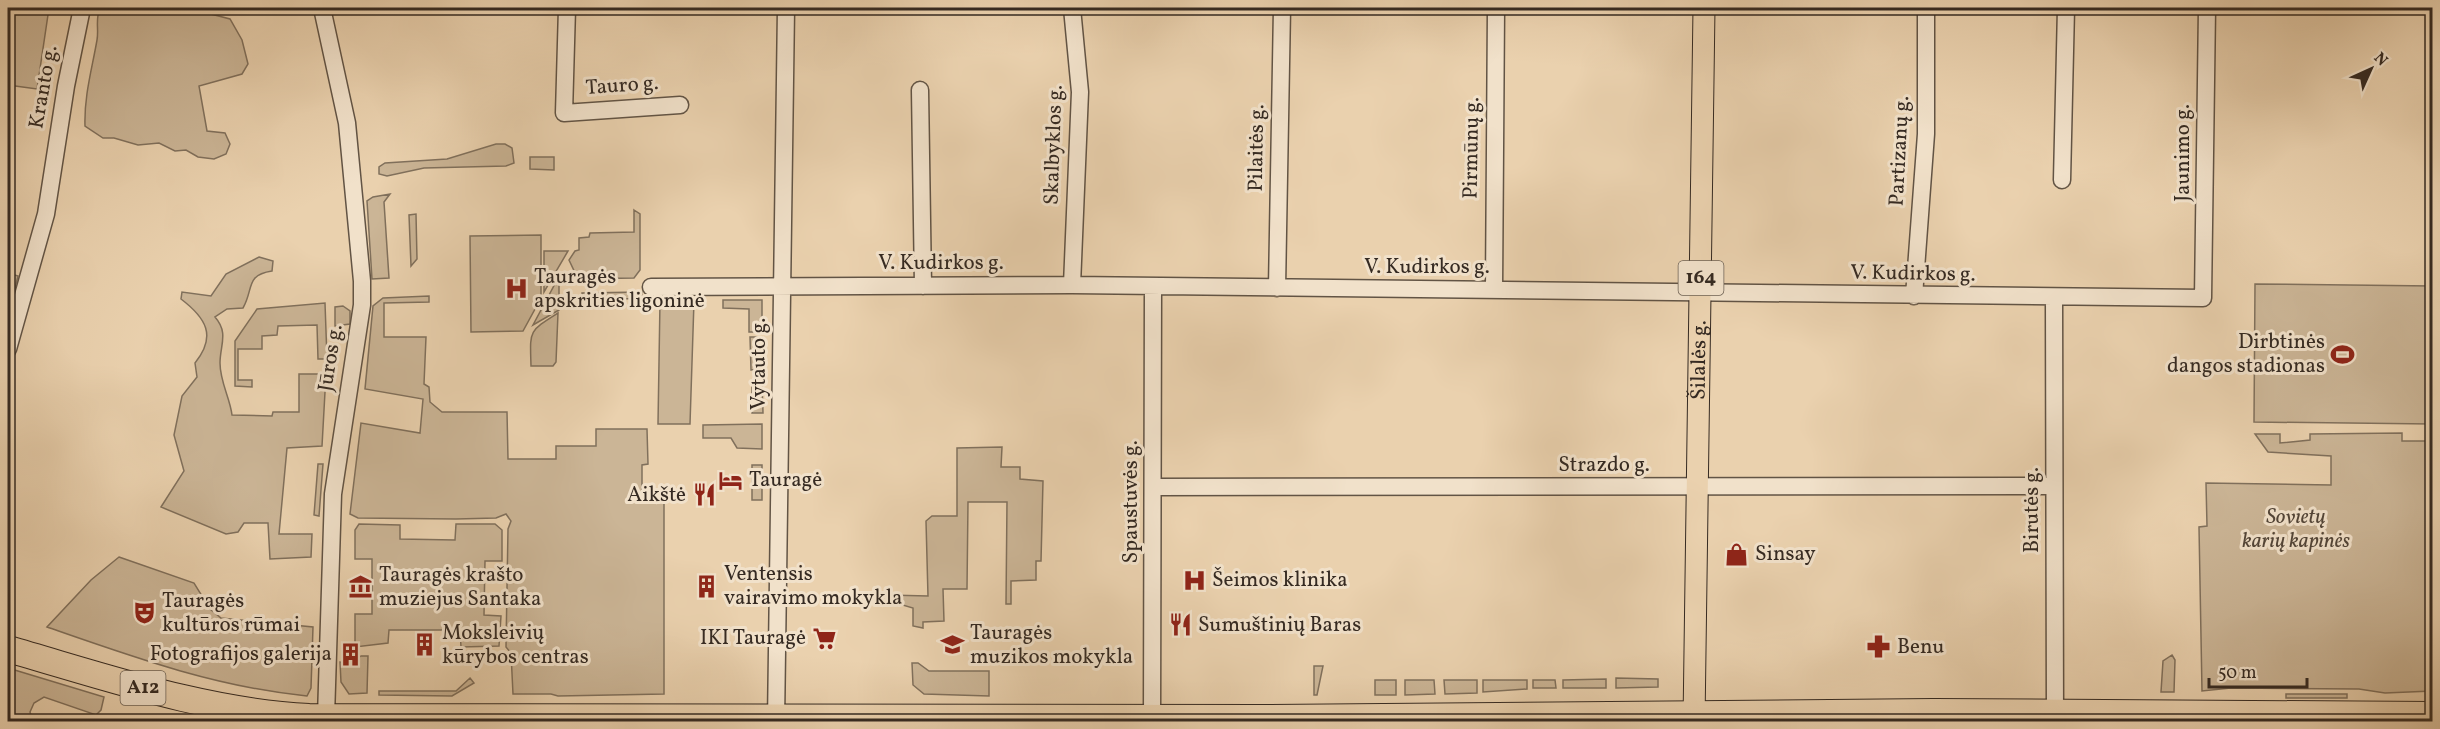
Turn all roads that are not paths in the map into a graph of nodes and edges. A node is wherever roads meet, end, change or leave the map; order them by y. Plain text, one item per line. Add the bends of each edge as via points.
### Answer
1 (82, 8) edge
2 (322, 8) edge
3 (567, 8) edge
4 (786, 8) edge
5 (1072, 8) edge
6 (1282, 8) edge
7 (1496, 8) edge
8 (1704, 8) edge
9 (1926, 8) edge
10 (2066, 8) edge
11 (2206, 8) edge
12 (920, 90) dead end
13 (680, 105) dead end
14 (2062, 180) dead end
15 (923, 285) junction
16 (1072, 285) junction
17 (651, 286) dead end
18 (782, 286) junction
19 (1153, 286) junction
20 (1277, 288) junction
21 (1494, 290) junction
22 (1701, 294) junction
23 (1914, 296) junction
24 (2054, 298) junction
25 (2203, 298) joint
26 (8, 349) edge
27 (2054, 486) junction
28 (1154, 487) junction
29 (1697, 488) junction
30 (8, 649) edge
31 (2433, 715) edge
32 (326, 717) junction
33 (1152, 717) junction
34 (1694, 717) edge
35 (2055, 718) edge
36 (281, 719) edge
37 (573, 719) edge
38 (776, 719) edge

1 - 26 street, Kranto g. via 46,214
2 - 32 street, Jūros g. via 347,123 362,281 362,305 333,495
3 - 13 street, Tauro g. via 564,113
4 - 18 street, Vytauto g.
5 - 16 street, Skalbyklos g. via 1080,92
6 - 20 street, Pilaitės g.
7 - 21 street, Pirmūnų g.
8 - 22 main road, Šilalės g. / 164
9 - 23 street, Partizanų g. via 1926,134
10 - 14 street
11 - 25 street, Jaunimo g.
12 - 15 street
15 - 16 street, V. Kudirkos g.
15 - 18 street, V. Kudirkos g.
16 - 19 street, V. Kudirkos g.
17 - 18 street, V. Kudirkos g.
18 - 38 street, Vytauto g.
19 - 20 street, V. Kudirkos g.
19 - 28 street, Spaustuvės g.
20 - 21 street, V. Kudirkos g.
21 - 22 street, V. Kudirkos g.
22 - 23 street, V. Kudirkos g.
22 - 29 main road, Šilalės g. / 164
23 - 24 street, V. Kudirkos g.
24 - 25 street, V. Kudirkos g.
24 - 27 street, Birutės g.
27 - 29 street, Strazdo g.
27 - 35 street, Birutės g.
28 - 29 street, Strazdo g.
28 - 33 street, Spaustuvės g.
29 - 34 main road, Šilalės g. / 164
30 - 36 highway, A12 via 152,690
31 - 35 highway, A12
32 - 36 highway, A12
32 - 37 highway, A12
33 - 34 highway, A12
33 - 38 highway, A12
34 - 35 highway, A12
37 - 38 highway, A12

